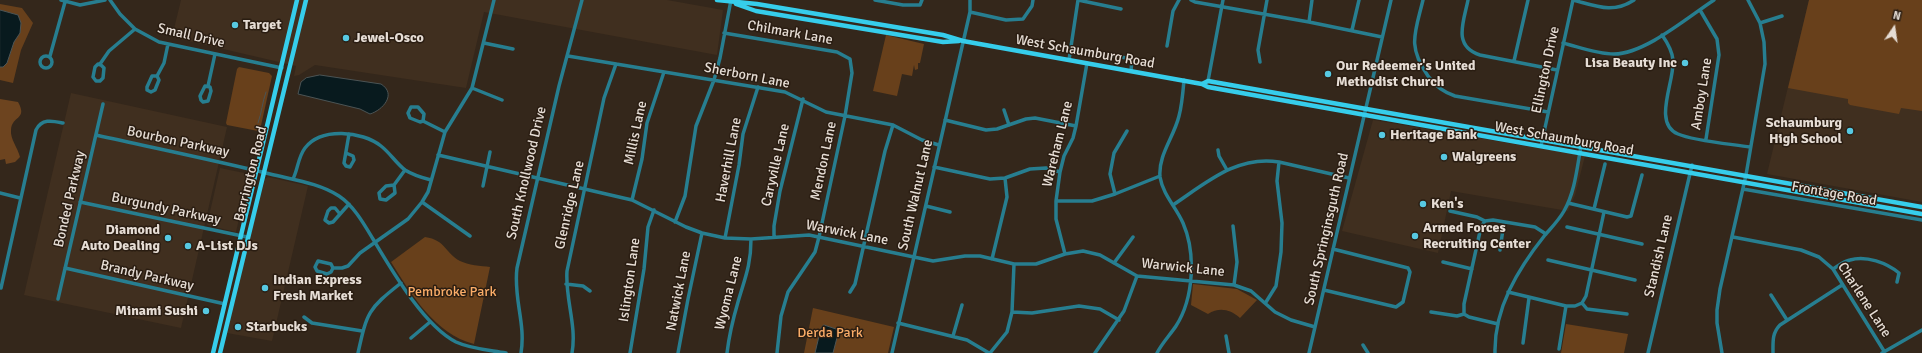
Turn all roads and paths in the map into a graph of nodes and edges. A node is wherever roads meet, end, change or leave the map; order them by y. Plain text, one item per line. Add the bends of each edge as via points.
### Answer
1 (104, 0) edge
2 (110, 0) edge
3 (297, 0) edge
4 (306, 0) edge
5 (494, 0) edge
6 (582, 0) edge
7 (717, 0) edge
8 (875, 0) edge
9 (922, 0) edge
10 (970, 0) edge
11 (1033, 0) edge
12 (1078, 0) edge
13 (1179, 0) edge
14 (1191, 0) edge
15 (1223, 0) edge
16 (1267, 0) edge
17 (1312, 0) edge
18 (1359, 0) edge
19 (1391, 0) edge
20 (1423, 0) edge
21 (1468, 0) edge
22 (1528, 0) edge
23 (1573, 0) edge
24 (1634, 0) edge
25 (1714, 0) edge
26 (1748, 0) edge
27 (63, 1) edge
28 (731, 1) edge
29 (1221, 7) junction
30 (1121, 9) dead end
31 (1700, 10) junction
32 (970, 12) junction
33 (1265, 14) junction
34 (1782, 16) dead end
35 (1309, 22) junction
36 (1760, 23) junction
37 (135, 29) junction
38 (1352, 30) junction
39 (724, 33) junction
40 (1662, 35) junction
41 (1382, 37) junction
42 (963, 41) junction
43 (484, 43) junction
44 (1563, 43) junction
45 (168, 44) junction
46 (1167, 46) dead end
47 (1070, 48) junction
48 (513, 50) dead end
49 (215, 54) junction
50 (50, 56) dead end
51 (568, 56) junction
52 (850, 59) joint
53 (1069, 60) junction
54 (1514, 61) junction
55 (1260, 62) dead end
56 (1087, 63) junction
57 (100, 64) junction
58 (616, 64) junction
59 (282, 68) junction
60 (1557, 70) junction
61 (1131, 71) junction
62 (664, 72) junction
63 (157, 76) junction
64 (714, 80) junction
65 (1184, 80) junction
66 (1208, 81) junction
67 (1202, 84) junction
68 (208, 86) dead end
69 (758, 87) junction
70 (472, 88) junction
71 (802, 99) junction
72 (502, 100) dead end
73 (103, 104) dead end
74 (1004, 110) dead end
75 (1366, 112) junction
76 (1548, 112) junction
77 (845, 116) junction
78 (945, 120) junction
79 (423, 121) junction
80 (63, 123) dead end
81 (893, 125) junction
82 (1009, 125) junction
83 (1076, 126) junction
84 (1127, 131) dead end
85 (445, 132) junction
86 (349, 134) junction
87 (96, 135) junction
88 (1542, 140) junction
89 (1706, 140) junction
90 (939, 145) junction
91 (1541, 146) junction
92 (1581, 146) junction
93 (1750, 147) junction
94 (1218, 150) dead end
95 (490, 152) dead end
96 (346, 153) dead end
97 (1580, 153) junction
98 (438, 156) junction
99 (1279, 162) junction
100 (1605, 164) dead end
101 (1692, 165) junction
102 (487, 167) junction
103 (934, 168) junction
104 (257, 170) junction
105 (405, 170) junction
106 (1227, 170) junction
107 (263, 172) junction
108 (1060, 172) junction
109 (1690, 172) junction
110 (1642, 175) dead end
111 (1746, 175) junction
112 (1160, 176) junction
113 (536, 178) junction
114 (1005, 178) junction
115 (1350, 178) junction
116 (293, 179) junction
117 (431, 180) junction
118 (1745, 182) junction
119 (394, 185) junction
120 (483, 186) dead end
121 (585, 189) junction
122 (1743, 189) junction
123 (0, 193) edge
124 (1115, 194) junction
125 (20, 198) junction
126 (632, 200) junction
127 (1056, 201) junction
128 (80, 202) junction
129 (422, 202) junction
130 (1568, 203) junction
131 (349, 204) junction
132 (1173, 205) junction
133 (926, 206) junction
134 (1922, 207) edge
135 (1594, 209) junction
136 (654, 210) junction
137 (1450, 211) dead end
138 (950, 212) dead end
139 (1604, 212) junction
140 (340, 214) junction
141 (1922, 214) edge
142 (1922, 220) edge
143 (1485, 221) junction
144 (675, 222) junction
145 (1504, 222) junction
146 (1233, 226) dead end
147 (1567, 227) dead end
148 (702, 233) junction
149 (1546, 234) junction
150 (1599, 234) junction
151 (240, 236) junction
152 (470, 236) dead end
153 (774, 236) junction
154 (247, 237) junction
155 (819, 237) junction
156 (1134, 237) dead end
157 (1733, 237) junction
158 (725, 238) junction
159 (751, 239) junction
160 (376, 243) junction
161 (1642, 244) dead end
162 (864, 247) junction
163 (1334, 249) junction
164 (1500, 250) dead end
165 (1065, 254) junction
166 (913, 258) junction
167 (992, 259) junction
168 (1548, 260) dead end
169 (1443, 262) dead end
170 (1114, 263) junction
171 (1014, 264) junction
172 (0, 265) edge
173 (5, 266) junction
174 (65, 268) junction
175 (333, 268) junction
176 (1472, 269) junction
177 (1833, 269) junction
178 (1591, 271) junction
179 (1137, 276) junction
180 (1636, 280) dead end
181 (1190, 282) junction
182 (1897, 282) dead end
183 (401, 283) junction
184 (566, 284) junction
185 (1234, 285) junction
186 (1842, 285) junction
187 (0, 288) edge
188 (1324, 290) junction
189 (590, 291) dead end
190 (850, 292) dead end
191 (1508, 292) junction
192 (1771, 296) dead end
193 (1529, 298) junction
194 (58, 299) dead end
195 (1266, 302) junction
196 (1582, 303) junction
197 (225, 304) junction
198 (962, 305) dead end
199 (1566, 306) junction
200 (1012, 312) junction
201 (1431, 312) dead end
202 (1464, 314) junction
203 (1627, 314) dead end
204 (304, 317) dead end
205 (1119, 320) junction
206 (1786, 320) junction
207 (430, 322) junction
208 (898, 323) junction
209 (1498, 324) junction
210 (1315, 327) junction
211 (1922, 330) edge
212 (362, 331) junction
213 (953, 336) junction
214 (1226, 336) dead end
215 (411, 338) dead end
216 (1523, 343) dead end
217 (1363, 345) dead end
218 (1559, 349) dead end
219 (1883, 352) edge
220 (213, 353) edge
221 (220, 353) edge
222 (358, 353) edge
223 (506, 353) edge
224 (521, 353) edge
225 (572, 353) edge
226 (630, 353) edge
227 (678, 353) edge
228 (726, 353) edge
229 (777, 353) edge
230 (892, 353) edge
231 (990, 353) edge
232 (1095, 353) edge
233 (1157, 353) edge
234 (1229, 353) edge
235 (1309, 353) edge
236 (1368, 353) edge
237 (1495, 353) edge
238 (1648, 353) edge
239 (1722, 353) edge
240 (1773, 353) edge

1 - 27 street via 85,5
2 - 37 street, Small Drive
3 - 59 main road, Barrington Road
4 - 107 main road, Barrington Road
5 - 43 street
6 - 51 street, South Knollwood Drive
7 - 28 main road, West Schaumburg Road
8 - 9 street via 920,5
10 - 32 street, South Walnut Lane
11 - 32 street via 1023,19 1006,20
12 - 30 street
12 - 47 street
13 - 46 street via 1173,11
14 - 29 street
15 - 29 street
16 - 33 street
17 - 35 street
18 - 38 street
19 - 41 street, South Springinsguth Road
20 - 76 street via 1415,35 1415,52 1432,81 1442,90 1455,96
21 - 54 street via 1461,34 1466,46 1480,55
22 - 54 street
23 - 24 street via 1611,9 1626,6
23 - 44 street, Ellington Drive
25 - 31 street
26 - 36 street
27 - 50 street
28 - 39 street
28 - 42 main road, West Schaumburg Road via 943,35
28 - 42 main road, West Schaumburg Road via 756,11 943,42
29 - 33 street
29 - 66 street
31 - 40 street
31 - 89 street, Amboy Lane via 1717,39 1719,55
32 - 42 street, South Walnut Lane
33 - 35 street
33 - 55 street via 1258,50
34 - 36 street
35 - 38 street
36 - 93 street via 1765,64
37 - 45 street, Small Drive via 148,38
37 - 57 street via 109,52
38 - 41 street
39 - 52 street, Chilmark Lane via 837,52
39 - 64 street
40 - 44 street via 1639,48 1621,53 1601,52
40 - 89 street via 1670,48 1673,61 1665,112 1668,127 1684,136
41 - 75 street, South Springinsguth Road
42 - 53 main road, West Schaumburg Road
42 - 78 street, South Walnut Lane
43 - 48 street
43 - 70 street
44 - 60 street, Ellington Drive
45 - 49 street, Small Drive
45 - 63 street via 164,63
47 - 53 street
47 - 61 street via 1132,59
49 - 59 street, Small Drive
49 - 68 street
51 - 58 street, Sherborn Lane
51 - 113 street, South Knollwood Drive via 558,86
52 - 77 street, Mendon Lane via 852,73
53 - 56 main road, West Schaumburg Road
54 - 60 street
56 - 61 main road, West Schaumburg Road
56 - 83 street, Wareham Lane
57 - 57 street via 95,67 93,77 98,81 103,78 105,70
58 - 62 street, Sherborn Lane
58 - 121 street, Glenridge Lane via 604,98
59 - 104 main road, Barrington Road
60 - 76 street, Ellington Drive
61 - 65 main road, West Schaumburg Road
62 - 64 street, Sherborn Lane
62 - 126 street, Millis Lane via 647,123
63 - 63 street via 150,78 147,87 150,92 155,90 159,80
64 - 69 street, Sherborn Lane
64 - 144 street via 696,126 685,196
65 - 67 main road, West Schaumburg Road
65 - 112 street via 1179,116 1162,155
66 - 67 main road
66 - 75 main road, West Schaumburg Road
67 - 75 main road, West Schaumburg Road
69 - 71 street, Sherborn Lane via 785,92
69 - 158 street, Haverhill Lane via 743,134
70 - 72 street
70 - 85 street
71 - 77 street, Sherborn Lane via 821,110
71 - 153 street, Caryville Lane via 780,191
73 - 87 street, Bonded Parkway
74 - 82 street
75 - 88 main road, West Schaumburg Road
75 - 91 main road, West Schaumburg Road
75 - 115 street, South Springinsguth Road
76 - 88 street, Ellington Drive
77 - 81 street, Sherborn Lane
77 - 155 street, Mendon Lane
78 - 82 street via 986,130
78 - 90 street, South Walnut Lane
79 - 79 street via 424,114 418,107 411,108 408,116
79 - 85 street
80 - 125 street via 47,121 37,127
81 - 90 street, Sherborn Lane via 922,140
81 - 162 street
82 - 83 street via 1035,118
83 - 108 street, Wareham Lane
84 - 124 street via 1114,153 1110,174
85 - 98 street
86 - 96 street
86 - 105 street via 381,145
86 - 116 street via 324,134 314,139 300,155
87 - 104 street, Bourbon Parkway
87 - 128 street, Bonded Parkway
88 - 91 street, Ellington Drive
88 - 92 main road, West Schaumburg Road
89 - 93 street
90 - 103 street, South Walnut Lane
91 - 97 main road, West Schaumburg Road
92 - 97 street
92 - 101 main road, West Schaumburg Road
93 - 111 street
94 - 106 street
95 - 102 street
97 - 109 main road, West Schaumburg Road
97 - 130 street
98 - 102 street, Warwick Lane
98 - 117 street
99 - 106 street via 1254,161
99 - 115 street
99 - 195 street via 1277,182 1282,223 1281,252 1276,286
100 - 135 street
101 - 109 street, Standish Lane
101 - 111 main road, West Schaumburg Road
102 - 113 street, Warwick Lane
102 - 120 street
103 - 114 street via 982,178
103 - 133 street, South Walnut Lane
104 - 107 street, Bourbon Parkway
104 - 151 main road, Barrington Road
105 - 117 street
105 - 119 street
106 - 132 street
107 - 116 street, Bourbon Parkway
107 - 154 main road, Barrington Road
108 - 114 street via 1046,168 1030,169
108 - 127 street, Wareham Lane
109 - 118 main road, West Schaumburg Road
109 - 238 street, Standish Lane
110 - 139 street via 1631,216
111 - 118 street
111 - 134 main road, West Schaumburg Road
112 - 124 street
112 - 132 street via 1165,194
113 - 121 street, Warwick Lane
113 - 224 street, South Knollwood Drive via 516,278 523,328
114 - 167 street via 1007,197
115 - 163 street, South Springinsguth Road
116 - 131 street, Bourbon Parkway via 330,190
117 - 129 street
118 - 122 street
118 - 141 main road, West Schaumburg Road
119 - 119 street via 390,184 382,190 379,193 380,199 386,200 395,193
121 - 126 street, Warwick Lane
121 - 184 street, Glenridge Lane via 568,263
122 - 142 street, Frontage Road
122 - 157 street
123 - 125 street
124 - 127 street via 1092,201
125 - 173 street
126 - 136 street, Warwick Lane
127 - 165 street, Wareham Lane via 1056,219
128 - 151 street, Burgundy Parkway
128 - 174 street, Bonded Parkway
129 - 152 street
129 - 160 street via 408,219
130 - 135 street
130 - 149 street via 1557,223
131 - 140 street
131 - 160 street, Bourbon Parkway
132 - 181 street via 1183,223 1191,252
133 - 138 street
133 - 166 street, South Walnut Lane
135 - 139 street
136 - 144 street, Warwick Lane
136 - 226 street, Islington Lane via 648,227
137 - 143 street
139 - 150 street
140 - 140 street via 335,208 330,208 325,220 332,223
143 - 145 street
143 - 176 street via 1481,227
144 - 148 street, Warwick Lane
145 - 149 street via 1535,227
145 - 164 street
146 - 185 street via 1237,262
147 - 150 street
148 - 158 street, Warwick Lane
148 - 227 street, Natwick Lane
149 - 191 street via 1518,272
150 - 161 street
150 - 178 street
151 - 154 street, Burgundy Parkway
151 - 197 main road, Barrington Road
153 - 155 street, Warwick Lane via 797,234
153 - 159 street, Warwick Lane
154 - 221 main road, Barrington Road
155 - 162 street, Warwick Lane
155 - 229 street, Mendon Lane via 815,252 788,292 781,316
156 - 170 street
157 - 177 street, Charlene Lane via 1801,250 1819,257
157 - 239 street via 1717,310
158 - 159 street, Warwick Lane
159 - 228 street, Wyoma Lane via 747,278 731,325
160 - 175 street via 360,253 348,266
160 - 183 street, Bourbon Parkway
162 - 166 street, Warwick Lane
162 - 190 street via 855,284
163 - 188 street, South Springinsguth Road
163 - 188 street via 1408,268 1410,272 1403,302 1396,307
165 - 170 street, Warwick Lane via 1083,251 1100,255
165 - 171 street, Warwick Lane via 1036,264
166 - 167 street, Warwick Lane via 933,261 965,256
166 - 208 street, South Walnut Lane
167 - 171 street, Warwick Lane
168 - 178 street
169 - 176 street
170 - 179 street, Warwick Lane
171 - 200 street
172 - 173 street
173 - 187 street
174 - 194 street, Bonded Parkway
174 - 197 street, Brandy Parkway
175 - 175 street via 329,263 320,261 315,267 317,271 327,274
176 - 202 street
177 - 182 street via 1854,259 1876,261 1890,266 1899,273
177 - 186 street, Charlene Lane
178 - 180 street
178 - 196 street
179 - 181 street, Warwick Lane
179 - 205 street
181 - 185 street, Warwick Lane
181 - 233 street via 1185,310
183 - 207 street, Bourbon Parkway
183 - 212 street via 373,307
184 - 189 street via 583,286
184 - 225 street, Glenridge Lane via 573,320
185 - 195 street, Warwick Lane via 1251,291
186 - 206 street
186 - 219 street, Charlene Lane
188 - 210 street, South Springinsguth Road
191 - 193 street
191 - 209 street
192 - 206 street
193 - 199 street
193 - 216 street
195 - 210 street, Warwick Lane via 1275,312
196 - 199 street
196 - 203 street via 1587,309
197 - 220 main road, Barrington Road
198 - 213 street
199 - 218 street
200 - 205 street via 1032,314 1079,306 1100,310
200 - 231 street via 1007,332
201 - 202 street via 1457,316
202 - 209 street
204 - 212 street via 312,323
205 - 232 street
206 - 240 street via 1774,332
207 - 215 street
207 - 223 street, Bourbon Parkway via 442,333 461,344
208 - 213 street
208 - 230 street, South Walnut Lane
209 - 237 street
210 - 235 street, South Springinsguth Road
211 - 219 street
212 - 222 street
213 - 231 street via 967,340
214 - 234 street
217 - 236 street

